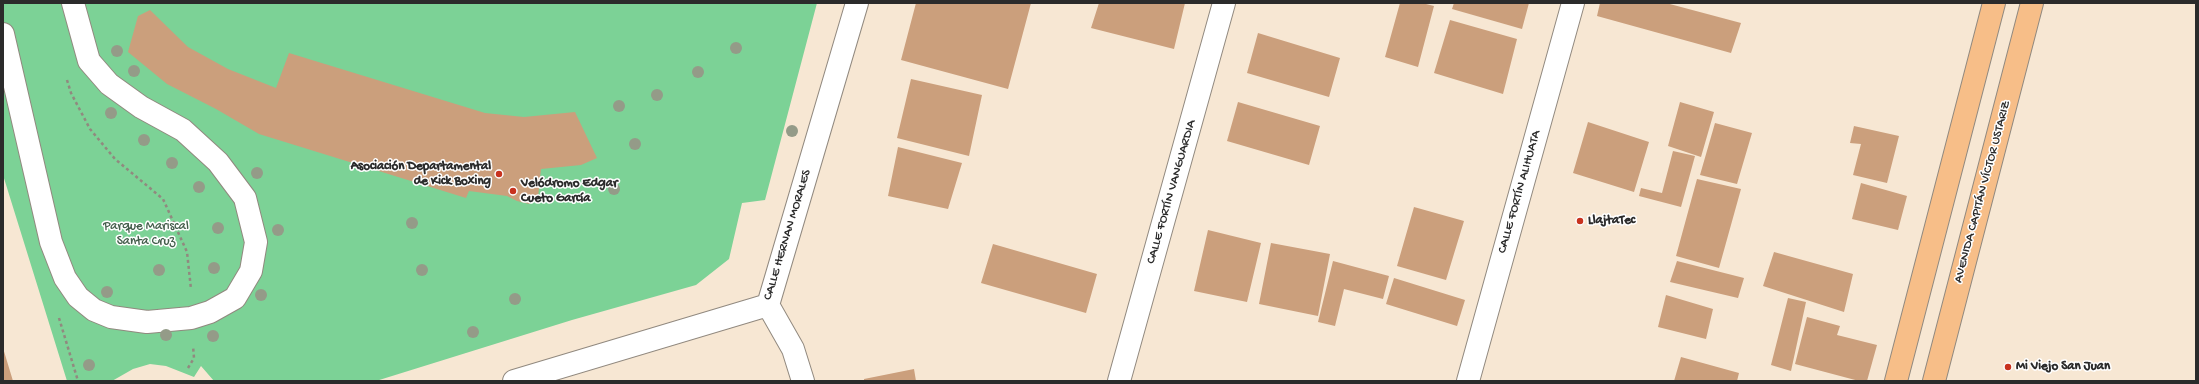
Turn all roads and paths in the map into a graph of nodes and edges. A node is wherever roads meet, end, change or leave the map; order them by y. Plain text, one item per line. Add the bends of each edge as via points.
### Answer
1 (73, 3) edge
2 (857, 3) edge
3 (1224, 3) edge
4 (1573, 3) edge
5 (1994, 3) edge
6 (2032, 3) edge
7 (3, 34) edge
8 (67, 78) dead end
9 (768, 305) junction
10 (191, 318) junction
11 (188, 368) dead end
12 (514, 381) edge
13 (803, 381) edge
14 (1119, 381) edge
15 (1468, 381) edge
16 (1896, 381) edge
17 (1934, 381) edge

1 - 10 street via 89,61 104,78 141,107 183,130 218,162 245,198 256,242 251,271 235,298 210,312
2 - 9 street, CALLE HERNAN MORALES
3 - 14 street, CALLE FORTÍN VANGUARDIA
4 - 15 street, CALLE FORTÍN ALIHUATA
5 - 16 main road
6 - 17 main road, AVENIDA CAPITÁN VÍCTOR USTARIZ
7 - 10 street via 51,242 65,278 78,297 94,310 111,316 147,322
8 - 10 path via 71,93 90,129 115,159 163,200 187,252
9 - 12 street, CALLE HERNAN MORALES
9 - 13 street via 793,349
10 - 11 path via 194,358

